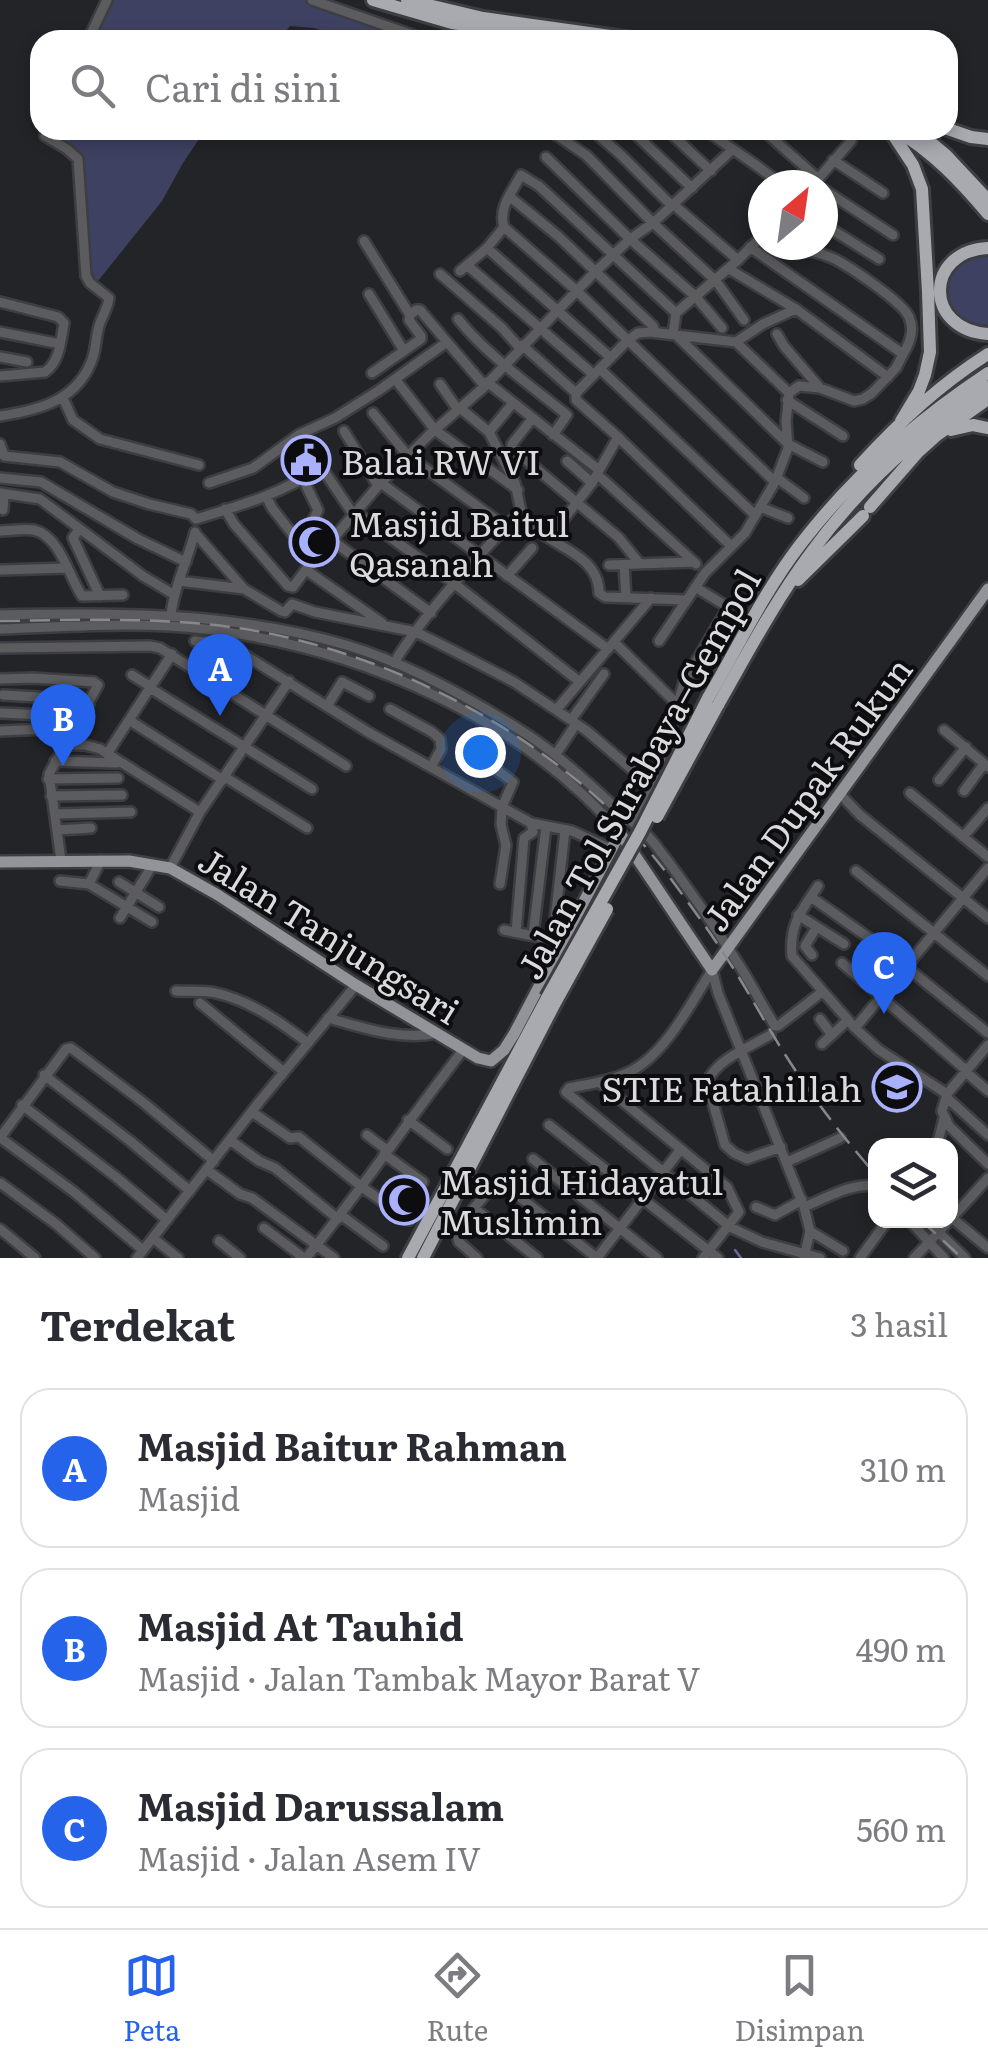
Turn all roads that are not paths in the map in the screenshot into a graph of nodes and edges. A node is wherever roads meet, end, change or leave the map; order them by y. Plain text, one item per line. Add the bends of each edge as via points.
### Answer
1 (106, 0) edge
2 (312, 0) edge
3 (373, 0) edge
4 (407, 0) edge
5 (92, 30) edge
6 (384, 30) edge
7 (504, 30) edge
8 (569, 30) edge
9 (958, 132) edge
10 (988, 139) edge
11 (55, 140) edge
12 (564, 140) edge
13 (604, 140) edge
14 (642, 140) edge
15 (677, 140) edge
16 (719, 140) edge
17 (773, 140) edge
18 (898, 140) edge
19 (911, 140) edge
20 (928, 140) edge
21 (851, 141) dead end
22 (732, 150) junction
23 (546, 157) dead end
24 (833, 160) junction
25 (764, 170) edge
26 (802, 170) edge
27 (826, 170) edge
28 (710, 171) junction
29 (692, 188) junction
30 (883, 193) dead end
31 (509, 196) junction
32 (838, 199) edge
33 (988, 200) edge
34 (673, 205) junction
35 (988, 214) edge
36 (653, 223) junction
37 (504, 227) junction
38 (838, 233) edge
39 (893, 235) dead end
40 (630, 239) junction
41 (364, 241) dead end
42 (487, 248) junction
43 (988, 248) edge
44 (748, 249) edge
45 (612, 256) junction
46 (879, 259) dead end
47 (738, 260) junction
48 (769, 260) edge
49 (834, 260) edge
50 (729, 270) junction
51 (595, 272) junction
52 (440, 274) dead end
53 (716, 280) junction
54 (576, 291) junction
55 (370, 294) dead end
56 (696, 296) junction
57 (0, 302) edge
58 (558, 309) junction
59 (796, 309) junction
60 (676, 313) junction
61 (410, 315) junction
62 (458, 319) dead end
63 (744, 320) dead end
64 (540, 328) junction
65 (722, 328) dead end
66 (0, 332) edge
67 (655, 332) junction
68 (674, 334) junction
69 (778, 334) dead end
70 (988, 334) edge
71 (628, 340) junction
72 (447, 342) junction
73 (736, 342) junction
74 (60, 344) junction
75 (521, 346) junction
76 (404, 352) junction
77 (903, 354) junction
78 (988, 354) edge
79 (0, 357) edge
80 (611, 358) junction
81 (27, 362) dead end
82 (504, 364) junction
83 (597, 372) junction
84 (372, 373) dead end
85 (988, 373) edge
86 (0, 376) edge
87 (888, 378) junction
88 (395, 379) junction
89 (440, 384) dead end
90 (486, 384) junction
91 (820, 388) junction
92 (988, 388) edge
93 (576, 392) junction
94 (788, 396) junction
95 (63, 398) junction
96 (988, 399) edge
97 (513, 403) junction
98 (459, 409) junction
99 (373, 413) dead end
100 (0, 416) edge
101 (532, 420) junction
102 (901, 421) junction
103 (988, 428) edge
104 (436, 430) junction
105 (344, 431) dead end
106 (490, 432) junction
107 (553, 435) junction
108 (938, 435) junction
109 (844, 436) dead end
110 (618, 437) junction
111 (0, 444) edge
112 (788, 444) junction
113 (310, 450) dead end
114 (408, 456) junction
115 (567, 461) dead end
116 (823, 462) dead end
117 (199, 465) dead end
118 (321, 467) junction
119 (596, 476) junction
120 (0, 478) edge
121 (303, 479) junction
122 (776, 480) junction
123 (208, 482) dead end
124 (380, 485) junction
125 (518, 490) junction
126 (2, 494) edge
127 (266, 496) junction
128 (804, 498) dead end
129 (578, 504) junction
130 (226, 508) junction
131 (3, 510) dead end
132 (758, 511) junction
133 (354, 513) junction
134 (522, 516) junction
135 (788, 518) dead end
136 (196, 519) junction
137 (311, 525) junction
138 (506, 527) junction
139 (79, 529) junction
140 (0, 531) edge
141 (195, 534) junction
142 (296, 538) junction
143 (548, 538) junction
144 (330, 541) junction
145 (731, 546) junction
146 (798, 546) junction
147 (532, 548) dead end
148 (480, 556) junction
149 (186, 562) junction
150 (694, 562) junction
151 (640, 564) junction
152 (609, 565) dead end
153 (624, 565) junction
154 (309, 567) junction
155 (66, 568) junction
156 (0, 570) edge
157 (706, 573) junction
158 (507, 576) junction
159 (178, 581) junction
160 (455, 584) junction
161 (695, 587) junction
162 (244, 589) junction
163 (988, 589) edge
164 (173, 594) junction
165 (782, 595) junction
166 (100, 596) junction
167 (123, 596) dead end
168 (83, 597) junction
169 (626, 598) junction
170 (651, 598) junction
171 (686, 600) junction
172 (84, 613) junction
173 (431, 613) junction
174 (0, 615) edge
175 (171, 615) junction
176 (384, 624) junction
177 (0, 629) edge
178 (416, 632) junction
179 (195, 641) dead end
180 (659, 641) dead end
181 (99, 646) junction
182 (611, 646) junction
183 (0, 648) edge
184 (172, 654) junction
185 (99, 658) dead end
186 (394, 663) junction
187 (132, 674) dead end
188 (604, 674) dead end
189 (0, 678) edge
190 (289, 681) junction
191 (580, 682) junction
192 (150, 688) junction
193 (3, 695) dead end
194 (369, 696) dead end
195 (713, 702) junction
196 (89, 704) junction
197 (677, 704) junction
198 (327, 706) junction
199 (390, 710) dead end
200 (556, 710) junction
201 (0, 714) edge
202 (266, 715) junction
203 (129, 720) junction
204 (573, 722) junction
205 (0, 730) edge
206 (74, 730) junction
207 (944, 730) dead end
208 (64, 745) junction
209 (244, 747) junction
210 (966, 747) junction
211 (469, 749) dead end
212 (107, 754) junction
213 (556, 754) junction
214 (55, 761) junction
215 (119, 763) junction
216 (986, 765) edge
217 (346, 766) dead end
218 (432, 766) junction
219 (118, 778) dead end
220 (224, 778) junction
221 (48, 779) junction
222 (939, 780) dead end
223 (650, 786) junction
224 (312, 789) dead end
225 (964, 790) dead end
226 (910, 794) dead end
227 (122, 795) dead end
228 (840, 795) junction
229 (51, 796) junction
230 (502, 807) junction
231 (988, 808) edge
232 (131, 812) dead end
233 (200, 812) junction
234 (54, 814) junction
235 (633, 820) junction
236 (531, 823) junction
237 (546, 826) junction
238 (91, 828) dead end
239 (306, 828) dead end
240 (57, 830) junction
241 (565, 830) junction
242 (620, 834) junction
243 (963, 837) junction
244 (611, 850) junction
245 (988, 858) edge
246 (61, 860) junction
247 (101, 860) junction
248 (0, 862) edge
249 (153, 864) junction
250 (170, 868) junction
251 (988, 868) edge
252 (856, 871) dead end
253 (60, 881) dead end
254 (120, 882) dead end
255 (88, 884) junction
256 (500, 884) dead end
257 (818, 886) dead end
258 (135, 892) junction
259 (810, 897) junction
260 (963, 898) junction
261 (127, 906) junction
262 (159, 907) dead end
263 (798, 915) junction
264 (120, 918) dead end
265 (988, 918) edge
266 (152, 922) dead end
267 (816, 928) junction
268 (504, 930) dead end
269 (516, 932) junction
270 (934, 932) junction
271 (533, 935) junction
272 (558, 940) junction
273 (844, 944) dead end
274 (728, 948) junction
275 (812, 955) dead end
276 (842, 963) dead end
277 (906, 967) junction
278 (712, 970) junction
279 (988, 976) edge
280 (356, 985) junction
281 (176, 991) dead end
282 (822, 992) junction
283 (882, 997) junction
284 (551, 1001) junction
285 (200, 1003) dead end
286 (328, 1018) junction
287 (820, 1019) dead end
288 (852, 1024) junction
289 (438, 1034) junction
290 (988, 1034) edge
291 (770, 1035) dead end
292 (832, 1035) junction
293 (308, 1043) junction
294 (822, 1044) dead end
295 (988, 1045) edge
296 (464, 1050) junction
297 (742, 1052) junction
298 (984, 1059) edge
299 (967, 1071) junction
300 (284, 1072) junction
301 (44, 1076) junction
302 (599, 1082) junction
303 (988, 1091) edge
304 (946, 1096) junction
305 (22, 1105) junction
306 (252, 1112) junction
307 (944, 1118) junction
308 (408, 1120) junction
309 (549, 1125) dead end
310 (367, 1135) dead end
311 (988, 1135) edge
312 (2, 1138) edge
313 (840, 1138) dead end
314 (940, 1138) edge
315 (230, 1140) junction
316 (780, 1147) junction
317 (447, 1149) dead end
318 (681, 1149) junction
319 (386, 1152) junction
320 (533, 1159) dead end
321 (787, 1162) junction
322 (988, 1164) edge
323 (210, 1165) junction
324 (662, 1173) junction
325 (988, 1178) edge
326 (423, 1182) dead end
327 (0, 1183) edge
328 (868, 1185) edge
329 (362, 1188) junction
330 (190, 1191) junction
331 (641, 1199) junction
332 (803, 1203) junction
333 (756, 1207) dead end
334 (474, 1208) junction
335 (958, 1212) edge
336 (340, 1217) junction
337 (167, 1220) junction
338 (409, 1220) dead end
339 (958, 1225) edge
340 (730, 1227) junction
341 (264, 1228) dead end
342 (619, 1228) junction
343 (882, 1228) edge
344 (920, 1228) edge
345 (930, 1228) edge
346 (943, 1228) edge
347 (0, 1229) edge
348 (810, 1231) junction
349 (153, 1238) junction
350 (934, 1238) junction
351 (219, 1241) dead end
352 (383, 1246) dead end
353 (316, 1247) junction
354 (988, 1248) edge
355 (843, 1251) dead end
356 (140, 1254) edge
357 (706, 1254) edge
358 (805, 1256) edge
359 (34, 1258) edge
360 (95, 1258) edge
361 (178, 1258) edge
362 (240, 1258) edge
363 (305, 1258) edge
364 (334, 1258) edge
365 (408, 1258) edge
366 (423, 1258) edge
367 (478, 1258) edge
368 (536, 1258) edge
369 (597, 1258) edge
370 (657, 1258) edge
371 (718, 1258) edge
372 (820, 1258) edge
373 (860, 1258) edge
374 (914, 1258) edge
375 (944, 1258) edge
376 (965, 1258) edge

1 - 5 street
2 - 6 street
3 - 7 highway
4 - 8 highway
9 - 10 highway
11 - 95 street via 78,159 86,276 110,300 90,366
12 - 36 street
13 - 34 street
14 - 29 street
15 - 28 street
16 - 22 street
17 - 26 street
18 - 102 highway via 922,189 930,352
19 - 35 highway
20 - 33 highway
21 - 24 street
22 - 25 street
22 - 28 street
23 - 40 street
24 - 27 street
24 - 30 street
28 - 29 street
29 - 34 street
31 - 37 street
31 - 45 street via 521,175
31 - 51 street
32 - 39 street
34 - 36 street
34 - 47 street
36 - 40 street
36 - 53 street
37 - 42 street
37 - 54 street
38 - 46 street
40 - 45 street
40 - 56 street
41 - 61 street
42 - 58 street
42 - 64 street via 464,268
43 - 70 highway via 958,256 944,272 939,293 959,326
44 - 47 street
45 - 51 street
45 - 60 street
47 - 50 street
48 - 77 street
49 - 77 street via 905,309 911,332
50 - 53 street
50 - 59 street
51 - 54 street
51 - 67 street
52 - 75 street
53 - 56 street
53 - 63 street
54 - 58 street
54 - 71 street
55 - 76 street
56 - 60 street
56 - 65 street
57 - 74 street via 61,318
58 - 64 street
58 - 80 street
59 - 73 street
59 - 87 street
60 - 68 street
61 - 72 street via 420,310
61 - 76 street via 422,338
62 - 82 street
64 - 75 street
64 - 83 street
66 - 74 street
67 - 68 street
67 - 71 street
68 - 73 street
68 - 112 street
69 - 91 street
71 - 80 street
71 - 122 street
72 - 88 street
72 - 90 street
73 - 94 street
74 - 86 street via 45,372
75 - 82 street
75 - 93 street
76 - 84 street
77 - 87 street
78 - 102 highway
79 - 81 street
80 - 83 street
82 - 90 street
82 - 107 street via 566,415
83 - 93 street
83 - 132 street
85 - 146 highway, Jalan Tol Surabaya–Gempol via 876,460
87 - 91 street via 854,401
88 - 104 street
88 - 123 street via 252,468
89 - 98 street
90 - 97 street
90 - 98 street
91 - 94 street via 799,386
92 - 165 highway, Jalan Tol Surabaya–Gempol via 883,471
93 - 110 street via 574,398
94 - 109 street
94 - 112 street
95 - 100 street
95 - 117 street via 73,420 100,439
96 - 108 highway
97 - 101 street
97 - 106 street
98 - 104 street
98 - 106 street
99 - 114 street
101 - 107 street
101 - 129 street via 512,447
102 - 146 highway
103 - 108 highway via 962,426
104 - 114 street
104 - 125 street
105 - 124 street
106 - 125 street
107 - 119 street
108 - 165 highway
110 - 119 street
110 - 145 street
111 - 136 street via 4,456 60,462 113,492
112 - 116 street
112 - 122 street
113 - 118 street
114 - 124 street
114 - 138 street
115 - 119 street
118 - 121 street
118 - 133 street
119 - 129 street
119 - 150 street
120 - 149 street via 41,482
121 - 127 street
121 - 137 street via 318,510
122 - 128 street
122 - 132 street
124 - 133 street
124 - 148 street
125 - 134 street
126 - 131 street
126 - 139 street via 40,500
127 - 130 street
127 - 142 street
129 - 143 street
129 - 151 street
130 - 136 street
130 - 154 street via 288,586
132 - 135 street
132 - 145 street
133 - 144 street
133 - 160 street
134 - 138 street
134 - 143 street
136 - 141 street
137 - 142 street
137 - 144 street
138 - 148 street
139 - 164 street
139 - 166 street via 74,538
140 - 155 street via 40,533
141 - 149 street
141 - 162 street
142 - 154 street via 312,557
143 - 169 street via 592,568 601,595
144 - 173 street
145 - 157 street
146 - 195 highway, Jalan Tol Surabaya–Gempol
147 - 158 street
148 - 158 street
148 - 160 street
149 - 159 street
150 - 151 street
150 - 157 street
151 - 153 street
152 - 153 street
153 - 169 street
154 - 176 street
155 - 156 street
155 - 168 street
157 - 161 street
158 - 182 street
159 - 162 street
159 - 164 street
160 - 173 street
160 - 191 street
161 - 171 street
161 - 197 street via 727,609
162 - 176 street via 284,612 292,604
163 - 228 main road, Jalan Dupak Rukun
164 - 175 street
165 - 195 highway, Jalan Tol Surabaya–Gempol
166 - 167 street
166 - 168 street
168 - 172 street
169 - 170 street
170 - 171 street
170 - 182 street
171 - 180 street
172 - 174 street
172 - 175 street
173 - 178 street
175 - 186 street via 271,626
176 - 178 street
177 - 242 street via 208,630 352,662 435,696 512,740 580,792
178 - 186 street
178 - 200 street
179 - 190 street via 230,646
181 - 183 street
181 - 184 street via 150,646
181 - 185 street
182 - 191 street
182 - 197 street
184 - 192 street
184 - 202 street
186 - 213 street via 478,703
187 - 192 street
188 - 204 street
189 - 196 street via 94,682
190 - 198 street
190 - 202 street
191 - 200 street
192 - 203 street
192 - 209 street
193 - 196 street
194 - 198 street via 342,682
195 - 284 highway, Jalan Tol Surabaya–Gempol, bridge
196 - 206 street
197 - 223 street
198 - 218 street
199 - 218 street via 440,739
200 - 204 street
201 - 206 street via 46,715
202 - 209 street
202 - 217 street
203 - 212 street
203 - 220 street
204 - 213 street
204 - 223 street
205 - 206 street
206 - 208 street
207 - 210 street
208 - 212 street via 94,746
208 - 214 street
209 - 220 street
209 - 224 street
210 - 216 street
210 - 222 street
211 - 230 street via 512,780
212 - 215 street
213 - 235 street
214 - 215 street
214 - 221 street
215 - 233 street
216 - 225 street
218 - 230 street
219 - 221 street
220 - 233 street
220 - 239 street
221 - 229 street
223 - 235 street
226 - 243 street
227 - 229 street
228 - 260 street
228 - 274 main road, Jalan Dupak Rukun
229 - 234 street
230 - 236 street
230 - 256 street
231 - 243 street
232 - 234 street
233 - 250 street
234 - 240 street
235 - 274 street
236 - 237 street
236 - 269 street
237 - 241 street
237 - 271 street
238 - 240 street
240 - 246 street
241 - 244 street
241 - 272 street
242 - 244 main road
242 - 278 main road
243 - 245 street
244 - 272 main road
246 - 247 main road, Jalan Tanjungsari
246 - 248 main road, Jalan Tanjungsari
247 - 249 main road, Jalan Tanjungsari
247 - 255 street
249 - 250 main road, Jalan Tanjungsari
249 - 258 street
250 - 280 main road, Jalan Tanjungsari
251 - 260 street
252 - 270 street
253 - 255 street
254 - 258 street
255 - 261 street
257 - 259 street
258 - 261 street
258 - 262 street
259 - 263 street
259 - 277 street
260 - 265 street
260 - 270 street
261 - 264 street
261 - 266 street
263 - 267 street
263 - 282 street via 792,956
267 - 273 street
267 - 275 street via 805,946
268 - 269 street
269 - 271 street
270 - 277 street
270 - 279 street
271 - 272 street
272 - 296 main road, Jalan Tanjungsari via 504,1050 491,1060
274 - 278 main road, Jalan Dupak Rukun
274 - 282 street via 775,1026
276 - 283 street
277 - 283 street
277 - 290 street
278 - 297 street, Jalan Dupak Rukun
278 - 302 street via 652,1058
280 - 286 street
280 - 289 main road, Jalan Tanjungsari
281 - 293 street via 216,992 274,1018
282 - 288 street
283 - 288 street
283 - 299 street
284 - 365 highway, Jalan Tol Surabaya–Gempol
284 - 366 highway, Jalan Tol Surabaya–Gempol
285 - 300 street
286 - 289 street via 386,1034
286 - 293 street
287 - 292 street
288 - 292 street
288 - 304 street
289 - 296 main road, Jalan Tanjungsari
291 - 297 street
292 - 294 street
293 - 300 street
295 - 298 street
296 - 308 street
297 - 316 street, Jalan Dupak Rukun
297 - 316 street via 707,1082 725,1145 747,1159
298 - 299 street
299 - 303 street
299 - 304 street
300 - 306 street
301 - 305 street
301 - 323 street via 72,1049
301 - 330 street
302 - 318 street
302 - 324 street via 566,1092
304 - 307 street
304 - 311 street
305 - 312 street
305 - 337 street
306 - 315 street
306 - 329 street via 290,1138 299,1137
307 - 314 street
307 - 322 street
308 - 317 street
308 - 319 street
309 - 331 street
310 - 319 street
312 - 356 street
313 - 321 street
315 - 323 street
315 - 336 street
316 - 321 street, Jalan Dupak Rukun
318 - 324 street
318 - 340 street via 727,1188 739,1212
319 - 326 street
319 - 329 street
320 - 342 street
321 - 332 street, Jalan Dupak Rukun
323 - 330 street
323 - 353 street
324 - 331 street
324 - 340 street
325 - 335 street
327 - 360 street
328 - 332 street
329 - 336 street
329 - 338 street
330 - 337 street
331 - 342 street
331 - 357 street
332 - 333 street via 775,1215
332 - 348 street, Jalan Dupak Rukun
334 - 367 street via 457,1235
334 - 368 street
334 - 369 street via 500,1180
336 - 352 street
336 - 353 street
337 - 349 street
339 - 354 street
340 - 357 street
340 - 358 street
341 - 363 street
342 - 369 street
342 - 370 street
343 - 373 street
344 - 350 street
345 - 350 street
346 - 350 street
347 - 359 street
348 - 355 street
348 - 358 street
349 - 356 street
349 - 361 street
350 - 374 street
350 - 375 street
350 - 376 street
351 - 362 street
353 - 363 street
353 - 364 street
357 - 371 street
358 - 372 street

